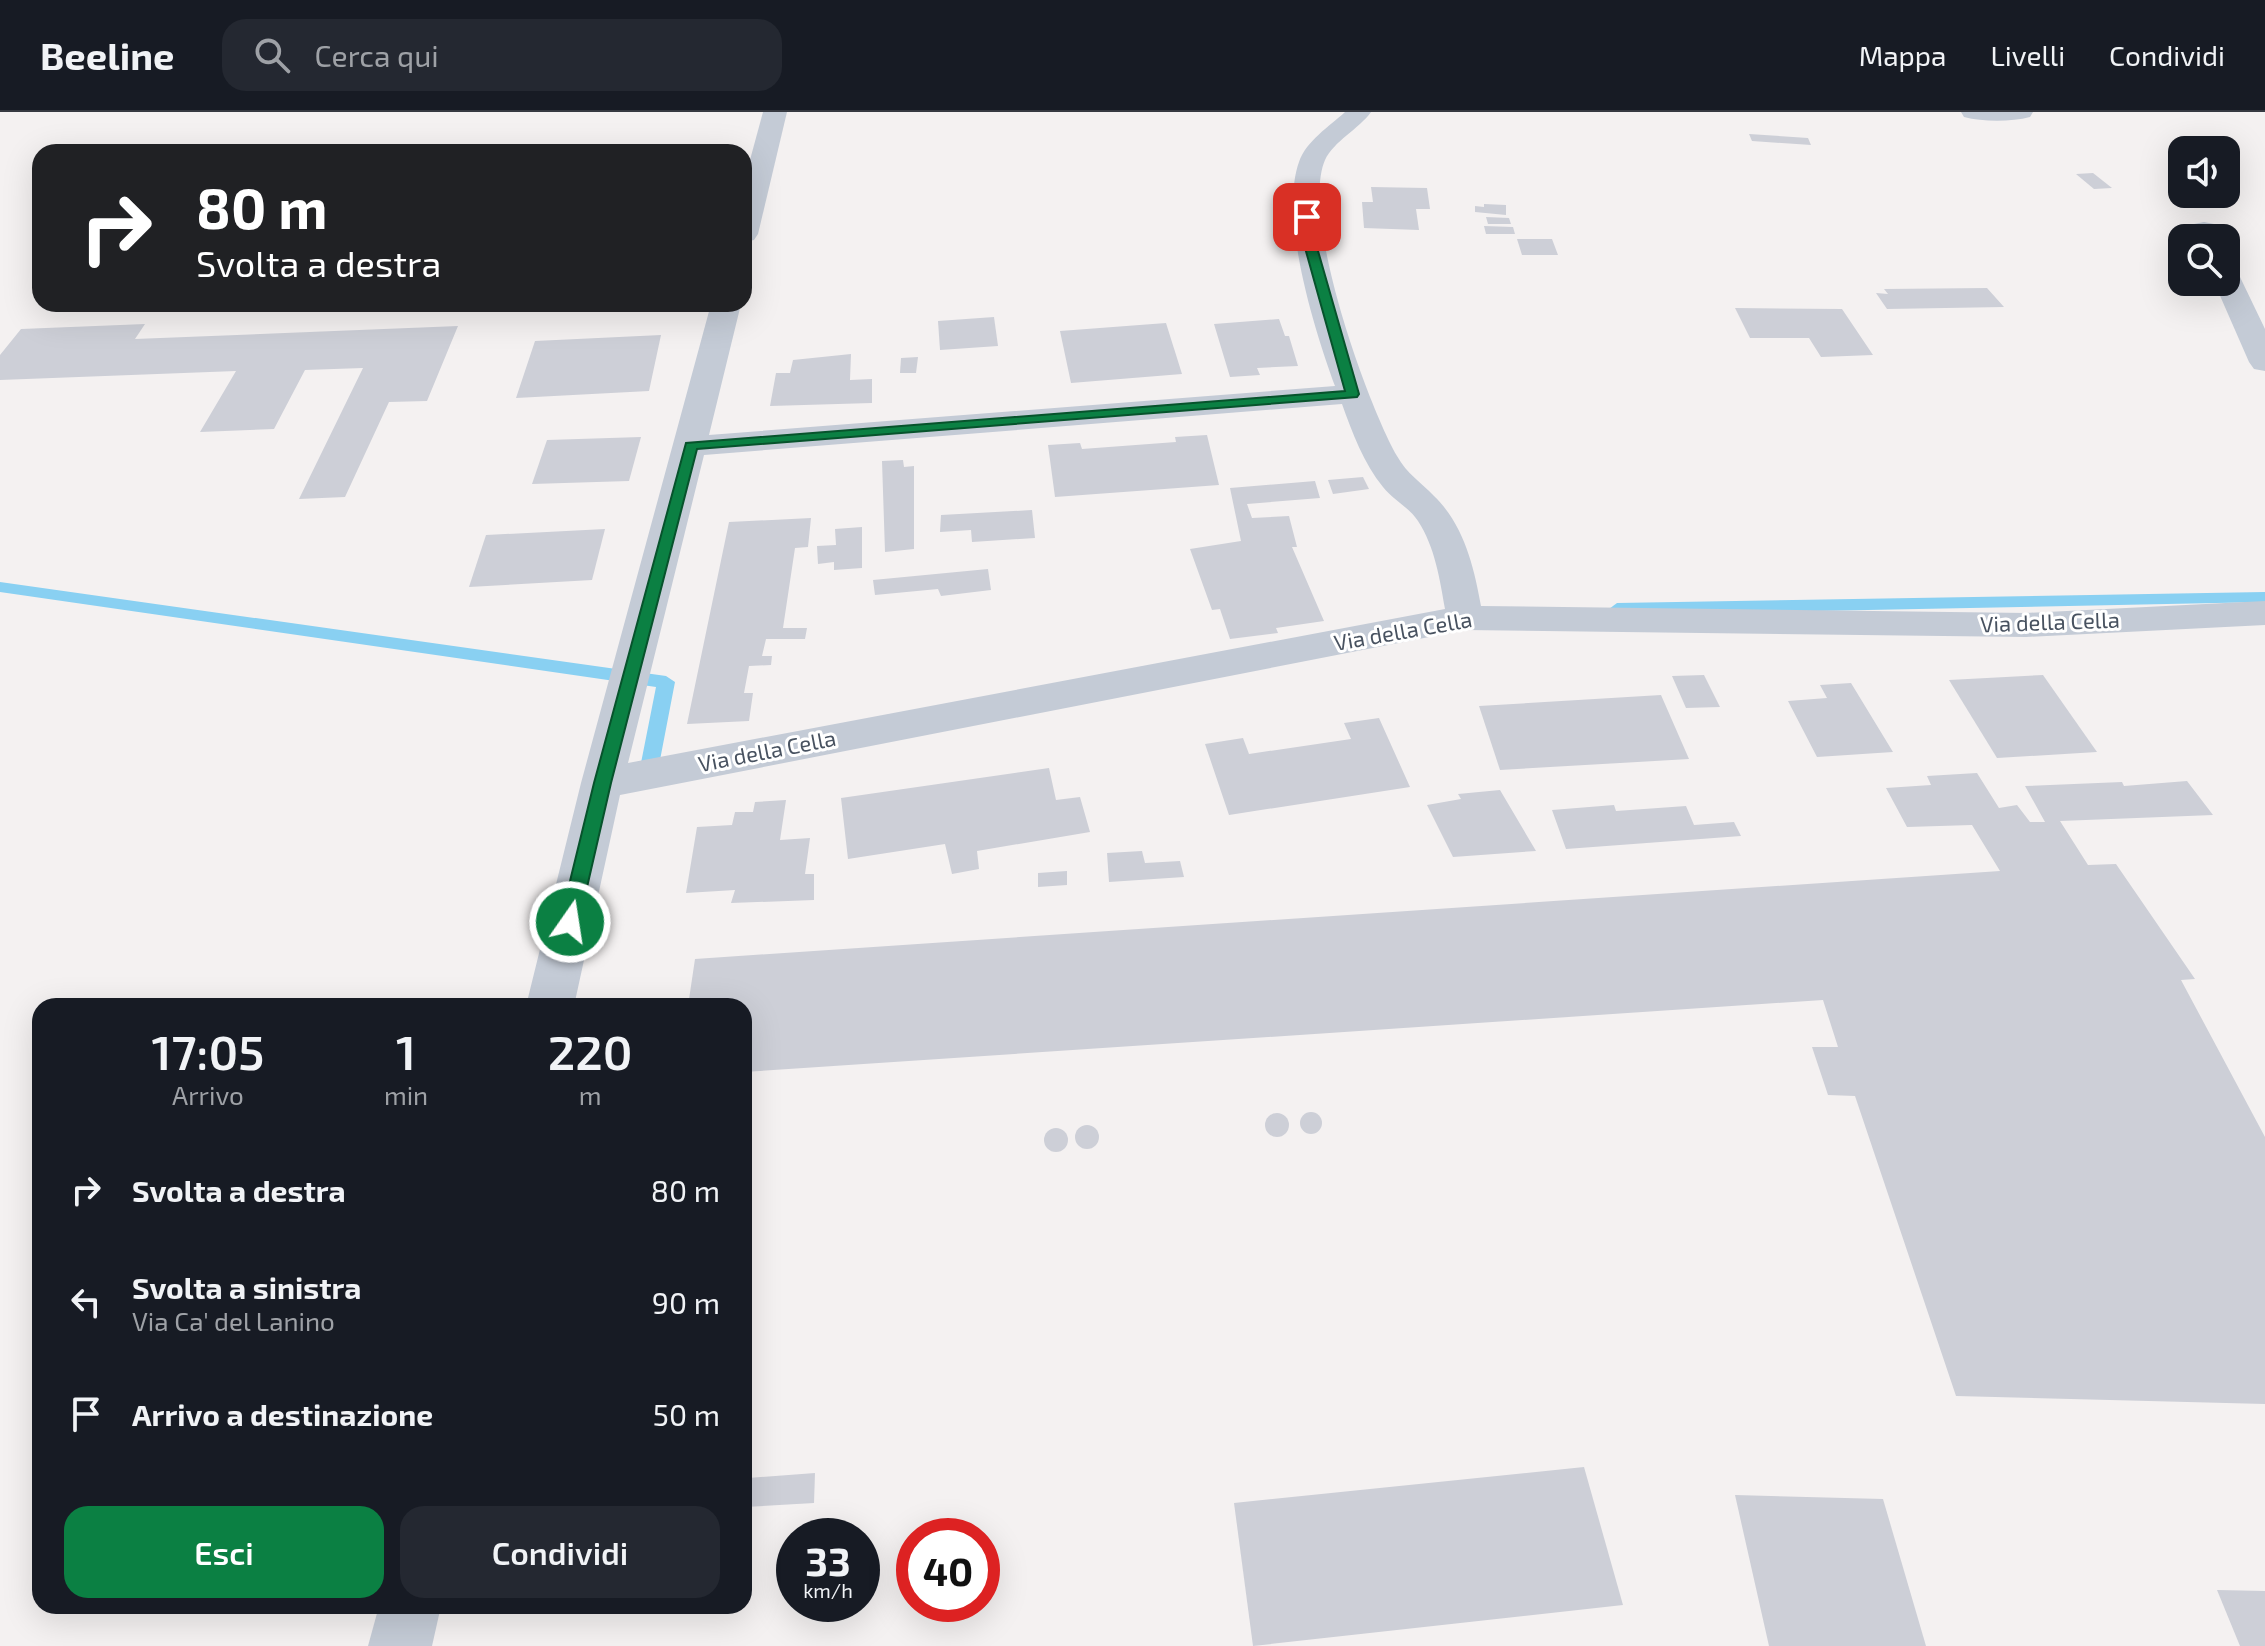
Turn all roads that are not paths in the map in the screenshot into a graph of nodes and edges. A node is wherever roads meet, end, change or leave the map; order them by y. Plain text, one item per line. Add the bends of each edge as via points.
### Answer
1 (775, 112) edge
2 (1359, 112) edge
3 (1973, 112) edge
4 (2021, 112) edge
5 (752, 203) edge
6 (2235, 296) edge
7 (724, 312) edge
8 (2265, 362) edge
9 (1352, 394) junction
10 (691, 446) junction
11 (2265, 613) edge
12 (1465, 618) junction
13 (602, 783) junction
14 (552, 998) edge
15 (408, 1614) edge
16 (400, 1646) edge

1 - 5 street
2 - 9 street via 1312,160 1306,198 1308,237
3 - 4 street
6 - 8 street
7 - 10 street
9 - 10 street
9 - 12 street via 1396,480 1425,506 1444,539 1456,568
10 - 13 street
11 - 12 street, Via della Cella via 2026,625
12 - 13 street, Via della Cella
13 - 14 street
15 - 16 street

